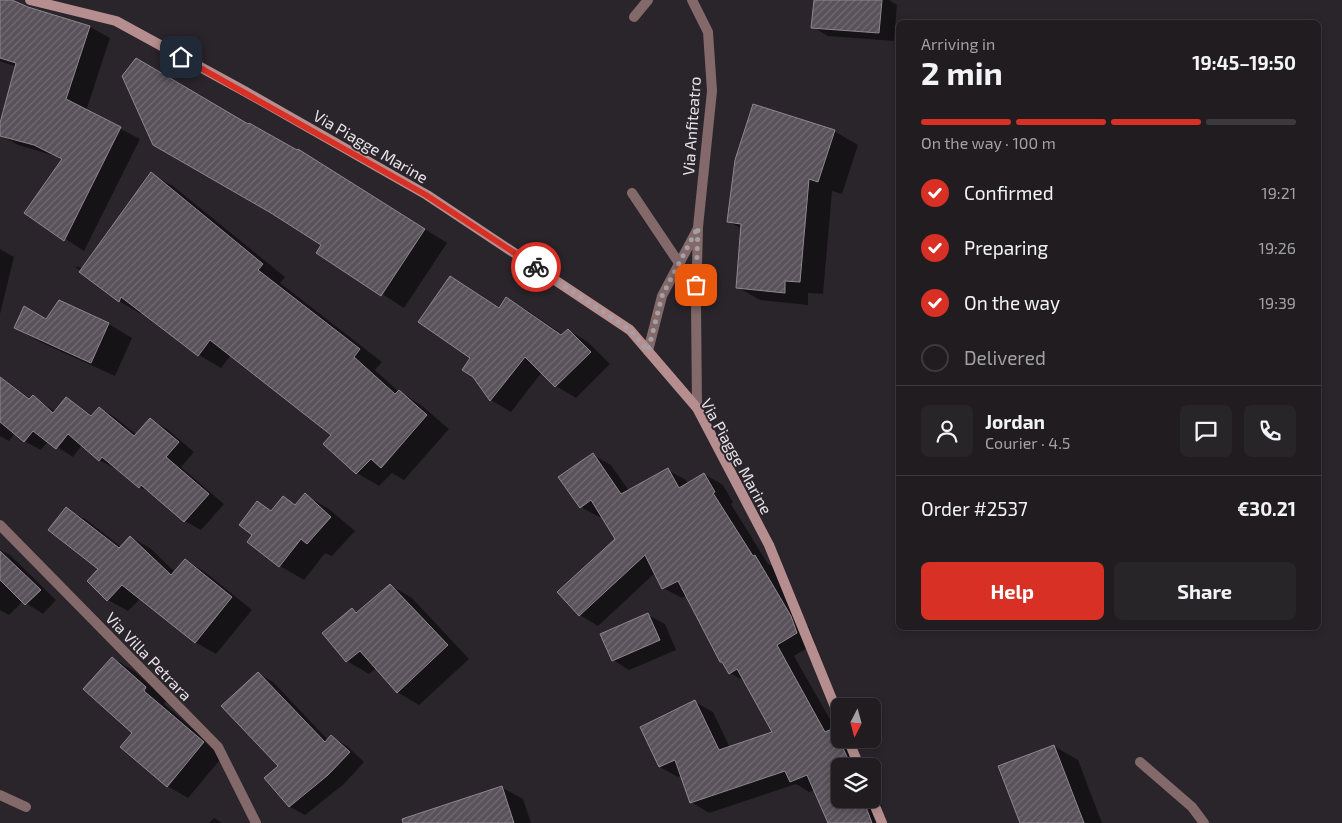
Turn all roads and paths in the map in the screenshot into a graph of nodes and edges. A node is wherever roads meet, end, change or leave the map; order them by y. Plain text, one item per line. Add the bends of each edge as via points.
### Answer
1 (30, 0) edge
2 (648, 0) edge
3 (692, 0) edge
4 (634, 17) dead end
5 (632, 193) dead end
6 (698, 227) junction
7 (679, 263) junction
8 (648, 351) junction
9 (696, 408) junction
10 (0, 525) edge
11 (831, 698) edge
12 (1140, 762) dead end
13 (0, 795) edge
14 (26, 807) dead end
15 (876, 808) edge
16 (256, 823) edge
17 (882, 823) edge
18 (1204, 823) edge

1 - 8 street, Via Piagge Marine via 116,21 318,133 426,195 630,330
2 - 4 street
3 - 6 street, Via Anfiteatro via 708,32 712,91
5 - 7 street
6 - 7 street, Via Anfiteatro
6 - 9 street, Via Anfiteatro
7 - 8 street, Via Anfiteatro via 662,296
8 - 9 street, Via Piagge Marine
9 - 11 street, Via Piagge Marine via 769,545
10 - 16 street, Via Villa Petrara via 218,747
12 - 18 street via 1192,807
13 - 14 street
15 - 17 street

